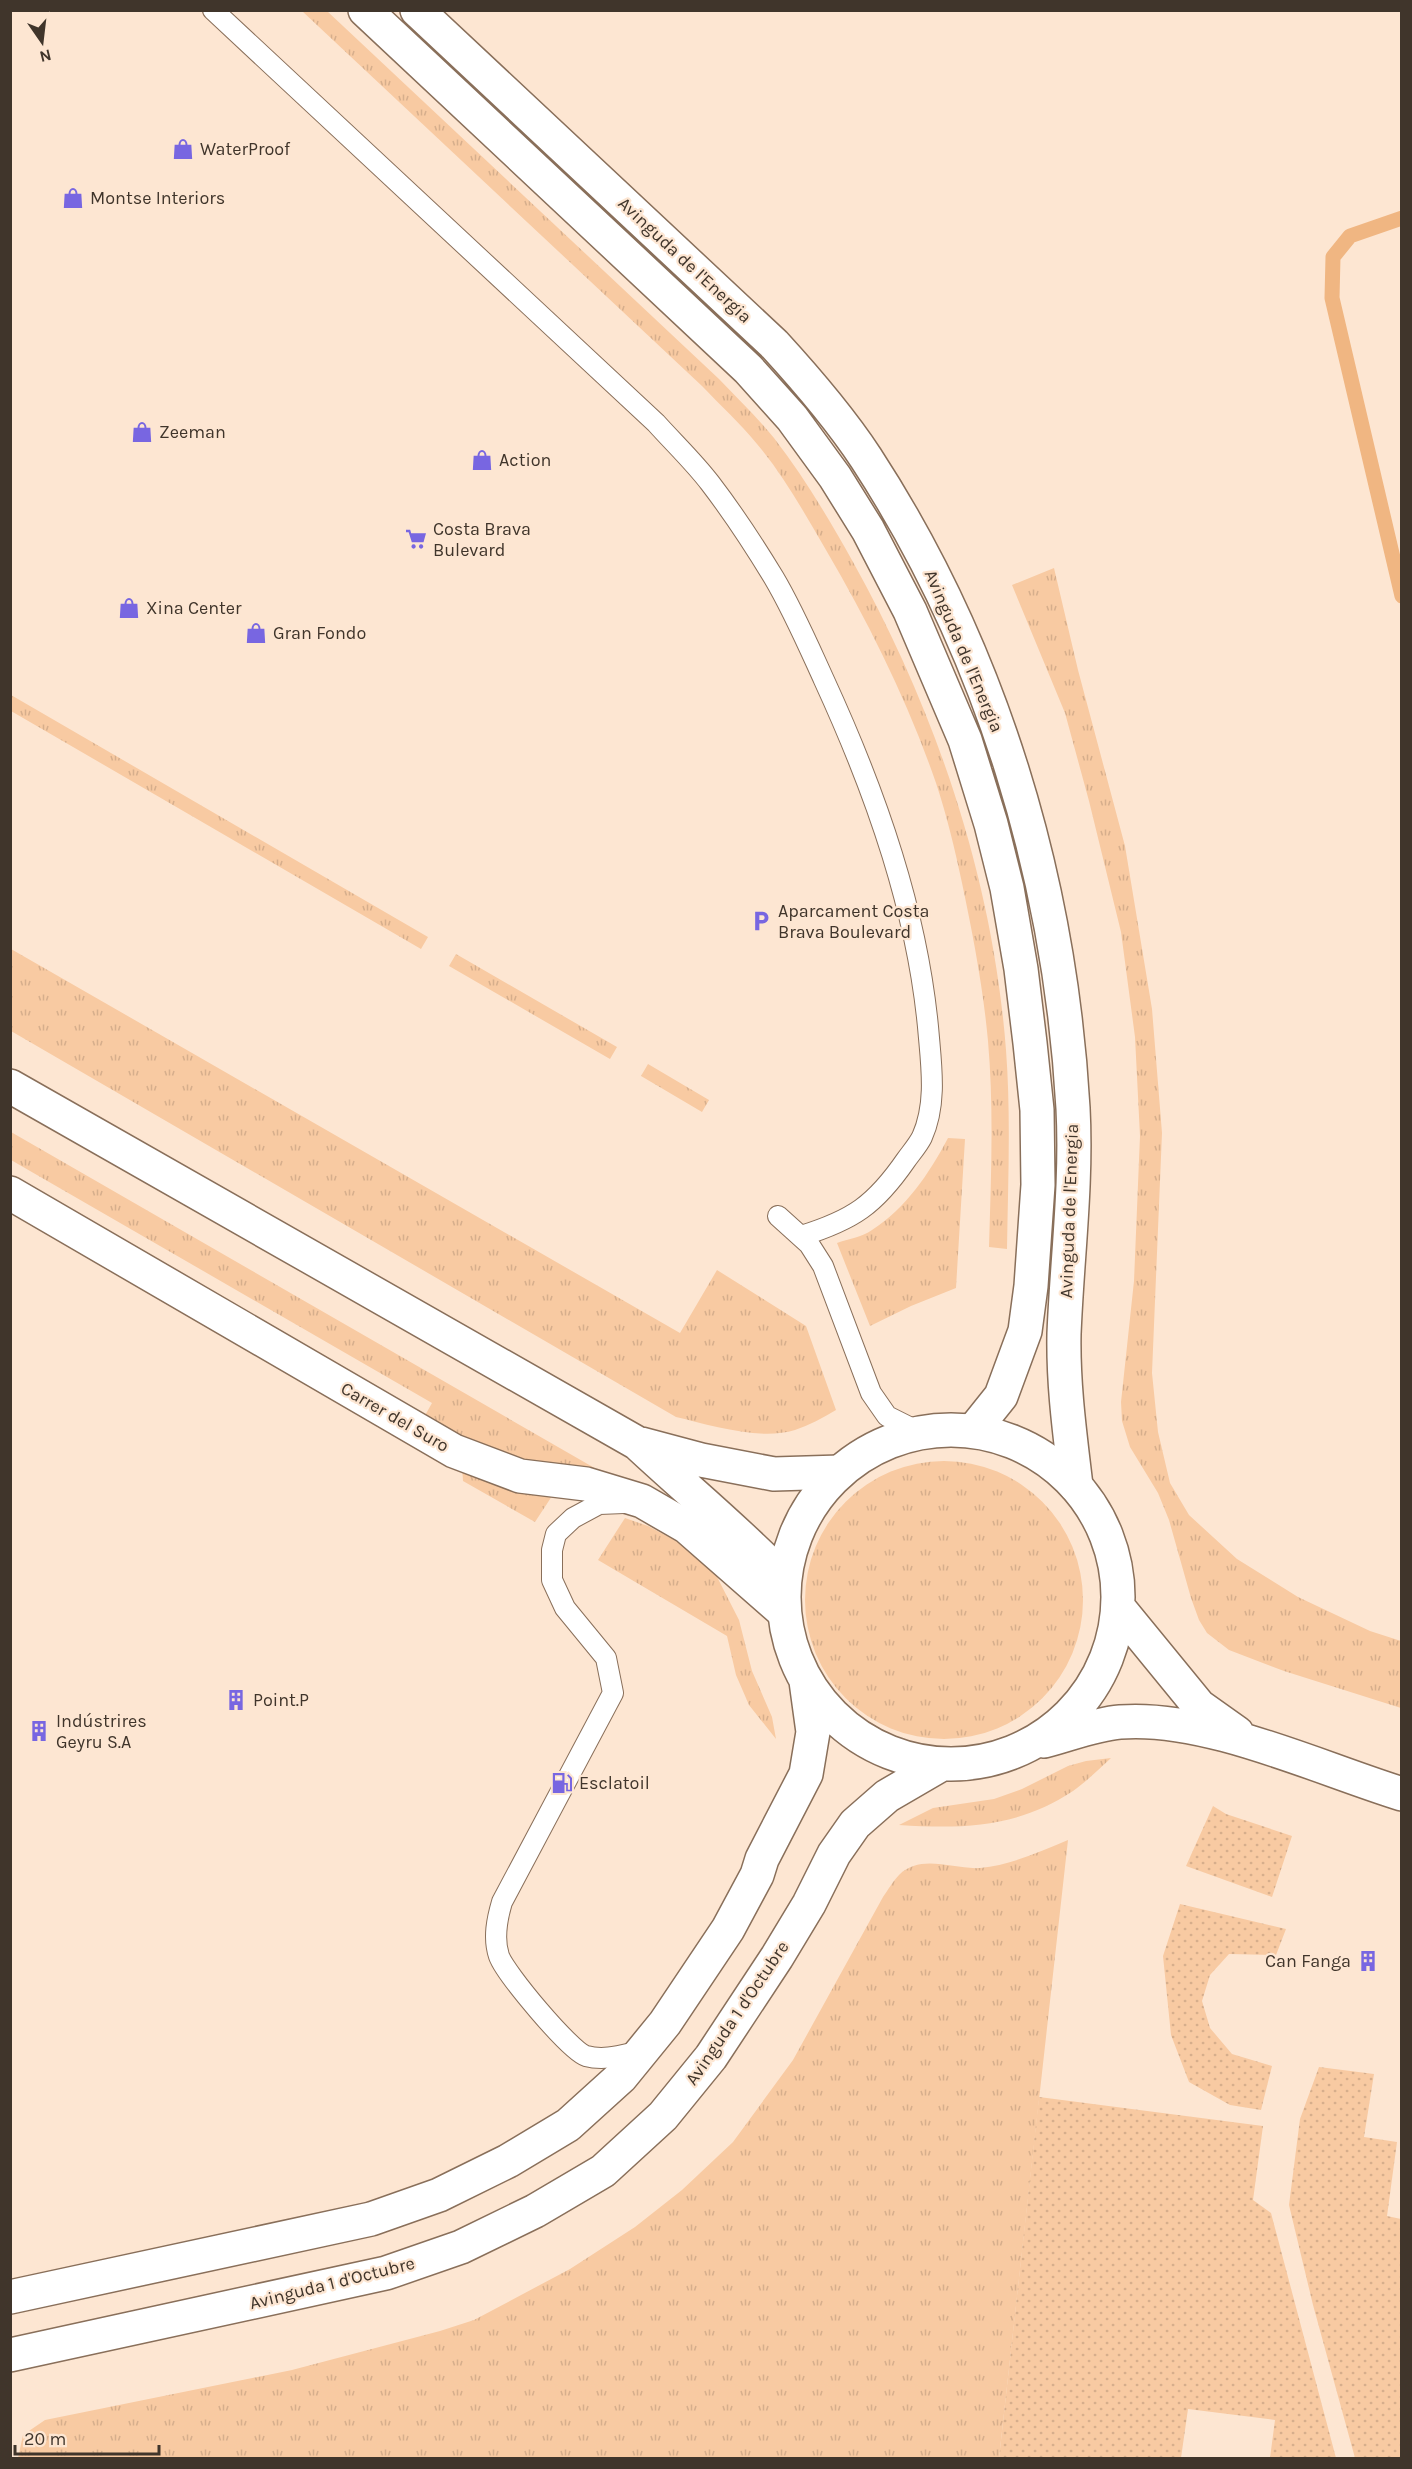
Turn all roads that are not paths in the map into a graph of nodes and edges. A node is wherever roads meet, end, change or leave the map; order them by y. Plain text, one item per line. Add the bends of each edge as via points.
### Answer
1 (213, 10) edge
2 (365, 10) edge
3 (417, 10) edge
4 (10, 1086) edge
5 (10, 1193) edge
6 (778, 1216) dead end
7 (801, 1236) junction
8 (973, 1431) junction
9 (921, 1433) junction
10 (637, 1443) junction
11 (840, 1472) junction
12 (1076, 1486) junction
13 (642, 1502) junction
14 (784, 1579) junction
15 (1118, 1607) junction
16 (784, 1612) junction
17 (806, 1681) junction
18 (1251, 1743) junction
19 (1027, 1746) junction
20 (942, 1764) junction
21 (1401, 1794) edge
22 (643, 2051) junction
23 (10, 2297) edge
24 (10, 2355) edge

1 - 7 lane via 656,423 709,482 740,524 800,627 850,735 899,878 916,949 932,1073 930,1112 922,1138 886,1189 848,1218
2 - 8 street, Avinguda de l'Energia via 748,369 792,418 868,530 944,687 968,751 1007,888 1021,969 1037,1110 1038,1185 1025,1332 1001,1395
3 - 12 street, Avinguda de l'Energia via 774,344 820,395 865,456 943,595 999,728 1026,815 1057,963 1073,1108 1074,1186 1064,1337 1065,1396
4 - 10 street
5 - 13 street, Carrer del Suro via 454,1451 520,1476 586,1484
6 - 7 lane
7 - 9 lane via 826,1273 870,1393 887,1416
8 - 9 street
8 - 12 street via 1029,1449
9 - 11 street via 869,1450
10 - 11 street via 774,1473
10 - 14 street
11 - 14 street via 802,1520 790,1549
12 - 15 street via 1090,1503 1109,1542
13 - 16 street, Carrer del Suro via 687,1527
13 - 22 lane via 599,1504 573,1518 556,1534 552,1580 565,1608 606,1658 613,1693 502,1902 496,1926 500,1957 567,2042 585,2055 606,2059
14 - 16 street
15 - 18 street via 1199,1706
15 - 19 street via 1113,1641 1091,1689 1056,1727
16 - 17 street via 791,1648
17 - 20 street via 819,1701 854,1734 896,1755
17 - 22 street via 813,1732 806,1774 728,1929
18 - 19 street via 1170,1724 1119,1722
18 - 21 street
19 - 20 street via 986,1760
20 - 24 street, Avinguda 1 d'Octubre via 887,1796 855,1824 777,1957 711,2057 663,2116 603,2171 535,2211 461,2247 386,2273
22 - 23 street via 621,2077 568,2125 508,2161 439,2195 371,2219

